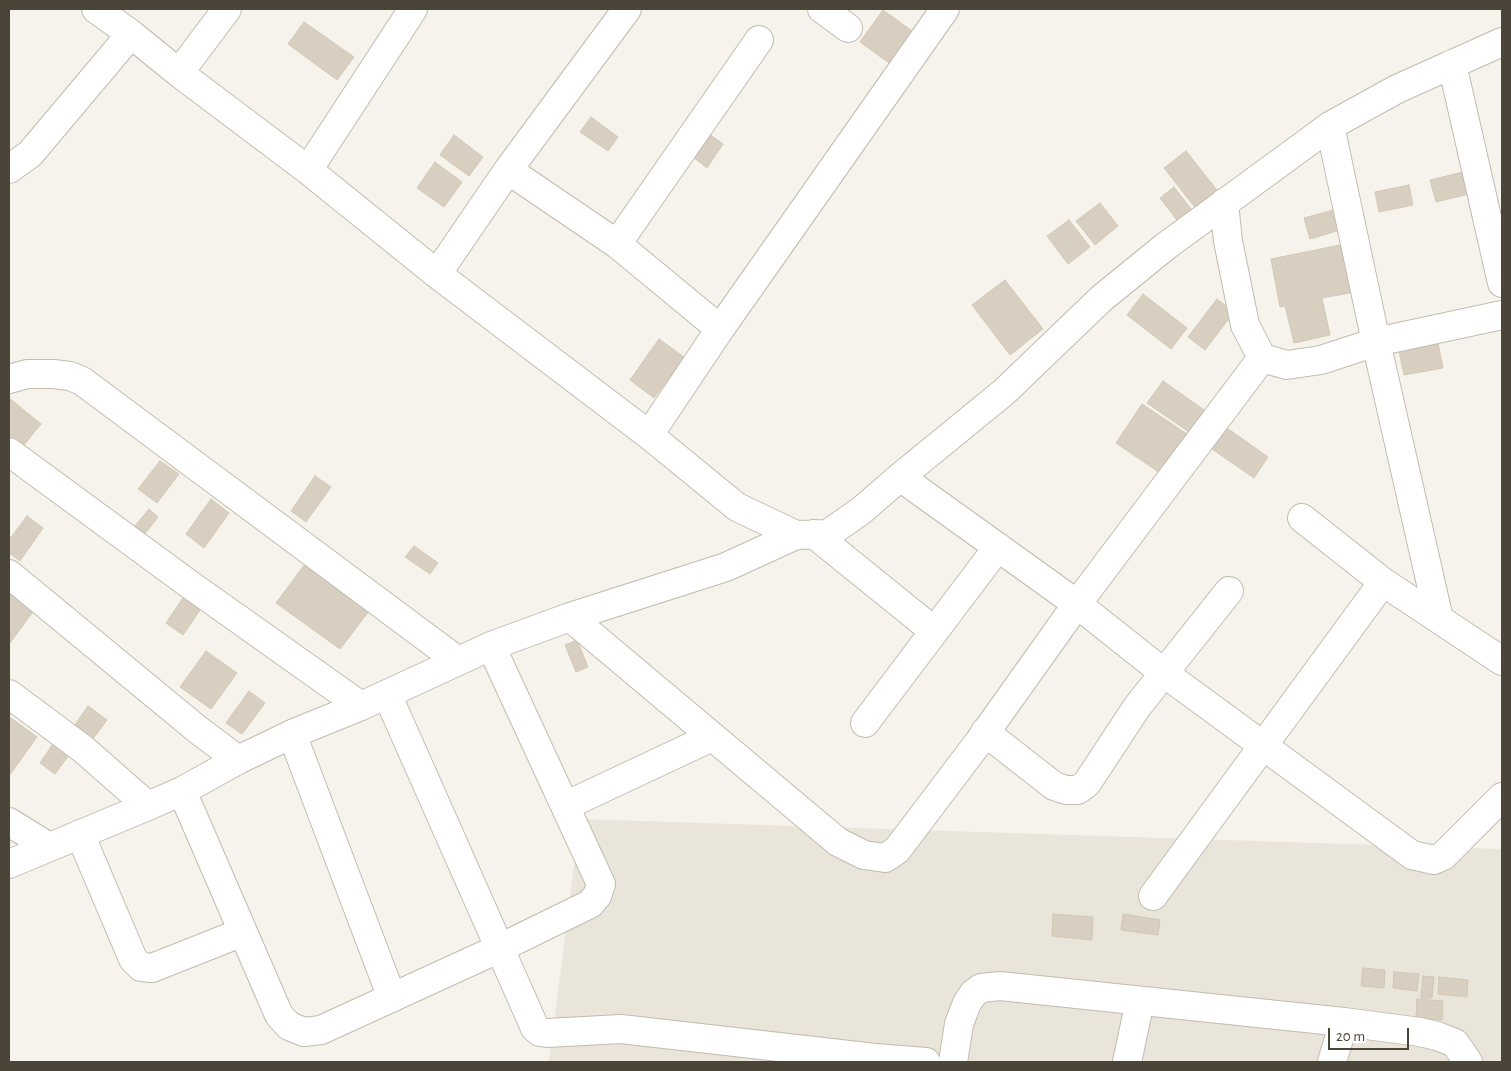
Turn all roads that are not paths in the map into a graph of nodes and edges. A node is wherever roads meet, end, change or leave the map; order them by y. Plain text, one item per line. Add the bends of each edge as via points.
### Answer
1 (96, 9) edge
2 (227, 9) edge
3 (412, 9) edge
4 (627, 9) edge
5 (822, 9) edge
6 (945, 9) edge
7 (848, 28) dead end
8 (131, 34) junction
9 (759, 40) dead end
10 (1502, 42) edge
11 (1452, 64) junction
12 (179, 73) junction
13 (1330, 126) junction
14 (9, 169) edge
15 (308, 170) junction
16 (508, 170) junction
17 (1224, 203) junction
18 (617, 244) junction
19 (438, 274) junction
20 (1502, 283) edge
21 (1502, 315) edge
22 (720, 329) junction
23 (1376, 342) junction
24 (1262, 358) junction
25 (9, 379) edge
26 (649, 435) junction
27 (9, 452) edge
28 (900, 477) junction
29 (1302, 518) dead end
30 (805, 535) junction
31 (998, 548) junction
32 (9, 574) edge
33 (1383, 582) junction
34 (1229, 592) dead end
35 (1076, 604) junction
36 (570, 617) junction
37 (1439, 619) junction
38 (934, 631) junction
39 (491, 646) junction
40 (1502, 660) edge
41 (458, 661) junction
42 (1164, 673) junction
43 (9, 694) edge
44 (387, 694) junction
45 (361, 706) junction
46 (865, 723) dead end
47 (985, 732) junction
48 (292, 734) junction
49 (712, 736) junction
50 (1262, 745) junction
51 (238, 760) junction
52 (182, 791) junction
53 (1502, 797) edge
54 (148, 806) junction
55 (565, 806) junction
56 (9, 822) edge
57 (80, 834) junction
58 (49, 847) junction
59 (9, 864) edge
60 (1153, 896) dead end
61 (243, 932) junction
62 (500, 948) junction
63 (392, 998) junction
64 (1140, 1001) junction
65 (1344, 1022) junction
66 (926, 1062) edge
67 (954, 1062) edge
68 (1127, 1062) edge
69 (1332, 1062) edge
70 (1468, 1062) edge

1 - 8 street
2 - 12 street
3 - 15 street
4 - 16 street
5 - 7 street
6 - 22 street
8 - 12 street
8 - 14 street via 30,154
9 - 18 street
10 - 11 street
11 - 13 street via 1397,89
11 - 20 street
12 - 15 street
13 - 17 street
13 - 23 street
15 - 19 street
16 - 18 street
16 - 19 street
17 - 24 street via 1228,241 1245,325
17 - 28 street via 1102,298 1004,392
18 - 22 street
19 - 26 street
21 - 23 street
22 - 26 street
23 - 24 street via 1321,360 1287,365
23 - 37 street
24 - 35 street
25 - 41 street via 26,374 53,374 82,381
26 - 30 street via 738,507
27 - 45 street
28 - 30 street via 828,534
28 - 31 street
29 - 33 street
30 - 36 street via 726,567
30 - 38 street
31 - 35 street
31 - 38 street
32 - 51 street
33 - 37 street
33 - 50 street
34 - 42 street
35 - 42 street
35 - 47 street
36 - 39 street
36 - 49 street
37 - 40 street
38 - 46 street
39 - 41 street
39 - 55 street
41 - 44 street
42 - 47 street via 1137,707 1087,783 1078,790 1054,786
42 - 50 street
43 - 54 street via 83,749
44 - 45 street
44 - 62 street
45 - 48 street
47 - 49 street via 897,850 885,858 864,855 838,842
48 - 51 street
48 - 63 street
49 - 55 street
50 - 53 street via 1412,855 1425,859 1443,856
50 - 60 street
51 - 52 street
52 - 54 street
52 - 61 street
54 - 57 street
55 - 62 street via 601,884 597,896 590,904
56 - 58 street
57 - 58 street
57 - 61 street via 133,959 141,967 152,968
58 - 59 street
61 - 63 street via 279,1015 289,1026 304,1032 321,1030
62 - 63 street
62 - 66 street via 535,1028 540,1032 621,1029
64 - 65 street
64 - 67 street via 1000,986 981,988 966,1003 959,1024
64 - 68 street
65 - 69 street
65 - 70 street via 1437,1036 1455,1043

